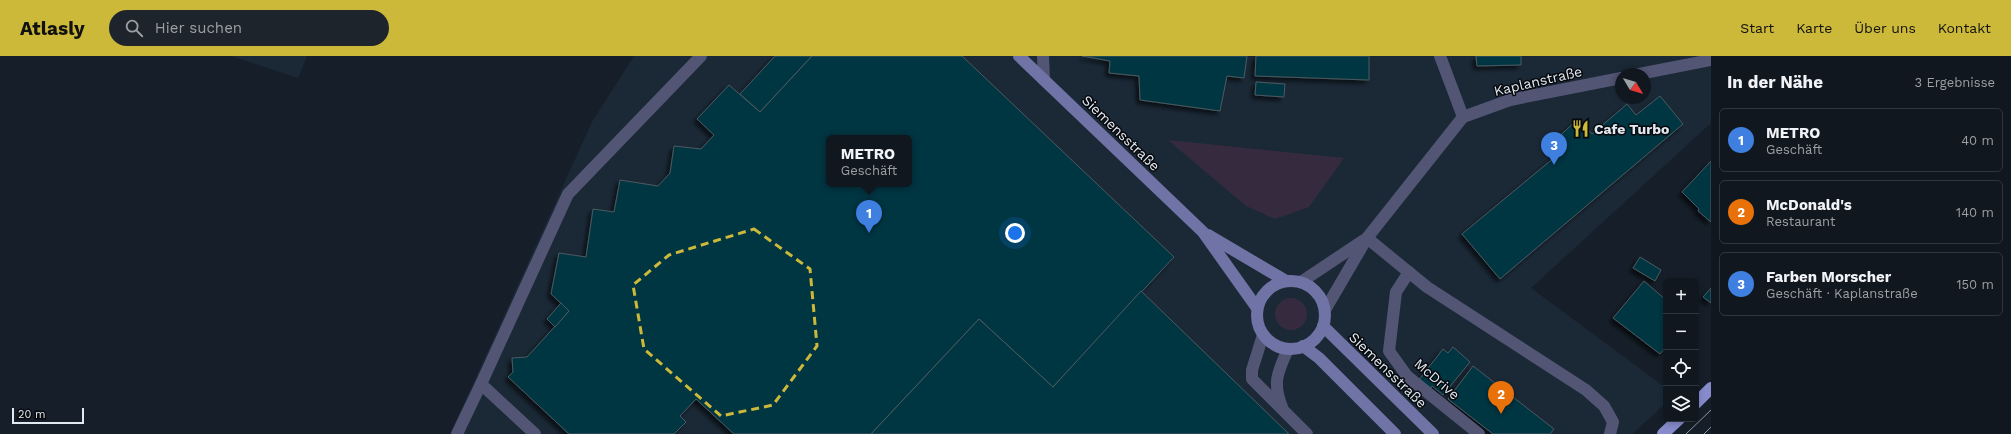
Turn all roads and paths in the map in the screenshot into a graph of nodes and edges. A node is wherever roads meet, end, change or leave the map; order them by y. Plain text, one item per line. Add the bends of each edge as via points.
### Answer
1 (701, 56) edge
2 (1019, 56) edge
3 (1043, 56) edge
4 (1440, 56) edge
5 (1711, 60) edge
6 (1651, 72) edge
7 (1615, 79) edge
8 (1044, 80) junction
9 (1463, 117) junction
10 (1203, 232) junction
11 (1367, 238) junction
12 (1409, 272) junction
13 (1286, 281) junction
14 (1302, 282) junction
15 (1257, 308) junction
16 (1325, 310) junction
17 (1322, 326) junction
18 (1263, 335) junction
19 (1303, 346) junction
20 (1288, 349) junction
21 (480, 384) junction
22 (1711, 388) edge
23 (1699, 400) edge
24 (1283, 410) junction
25 (1676, 422) edge
26 (457, 434) edge
27 (534, 434) edge
28 (1307, 434) edge
29 (1395, 434) edge
30 (1433, 434) edge
31 (1478, 434) edge
32 (1610, 434) edge
33 (1663, 434) edge

1 - 21 street via 568,194
2 - 8 street, Siemensstraße
3 - 8 street
4 - 9 street
5 - 6 street
7 - 9 street, Kaplanstraße via 1510,100
8 - 10 street, Siemensstraße
9 - 11 street
10 - 13 street, Siemensstraße
10 - 15 street, Siemensstraße
11 - 12 street
11 - 14 street
11 - 16 street
12 - 31 street, McDrive via 1396,292 1389,351 1408,376
12 - 32 street via 1427,287 1586,390 1604,406 1613,422
13 - 14 street
13 - 15 street via 1275,284 1266,291 1260,298
14 - 16 street via 1316,292
15 - 18 street via 1258,326
16 - 17 street
17 - 19 street via 1316,338
17 - 30 street, Siemensstraße
18 - 20 street via 1278,347
18 - 24 street via 1252,378
19 - 20 street
19 - 29 street via 1319,358
20 - 24 street via 1276,379 1276,394
21 - 26 street
21 - 27 street
22 - 23 main road
24 - 28 street
25 - 33 main road

